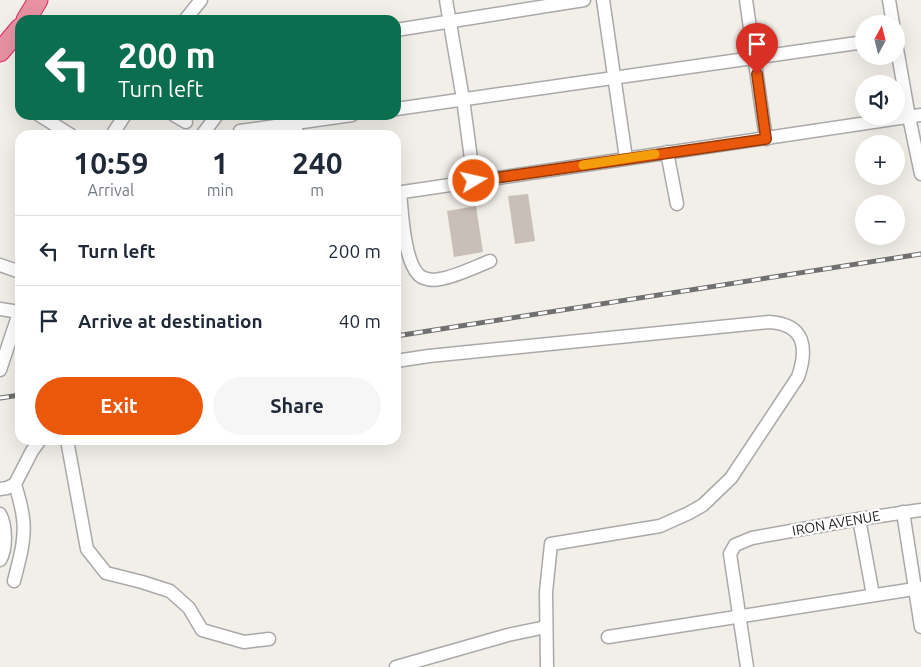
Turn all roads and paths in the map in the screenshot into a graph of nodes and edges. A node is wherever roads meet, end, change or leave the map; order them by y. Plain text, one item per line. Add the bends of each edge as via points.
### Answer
1 (38, 0) edge
2 (201, 0) edge
3 (446, 0) edge
4 (584, 0) edge
5 (603, 0) edge
6 (746, 0) edge
7 (889, 0) edge
8 (29, 15) edge
9 (190, 15) edge
10 (892, 15) edge
11 (449, 22) junction
12 (401, 29) edge
13 (15, 34) edge
14 (855, 43) edge
15 (0, 52) edge
16 (754, 58) junction
17 (902, 65) edge
18 (614, 78) junction
19 (462, 99) junction
20 (401, 108) edge
21 (915, 116) edge
22 (47, 120) edge
23 (183, 120) edge
24 (321, 120) edge
25 (186, 122) dead end
26 (296, 124) edge
27 (63, 130) edge
28 (248, 130) edge
29 (766, 139) junction
30 (667, 152) junction
31 (626, 158) junction
32 (921, 174) edge
33 (474, 181) junction
34 (401, 193) edge
35 (677, 204) dead end
36 (401, 212) edge
37 (490, 261) dead end
38 (0, 265) edge
39 (15, 270) edge
40 (0, 309) edge
41 (15, 310) edge
42 (15, 342) edge
43 (401, 360) edge
44 (0, 370) edge
45 (36, 445) edge
46 (68, 445) edge
47 (15, 484) junction
48 (0, 489) edge
49 (921, 510) edge
50 (903, 512) junction
51 (0, 514) edge
52 (859, 519) junction
53 (0, 560) edge
54 (14, 581) dead end
55 (918, 588) edge
56 (873, 595) junction
57 (739, 616) junction
58 (546, 627) junction
59 (921, 627) edge
60 (608, 637) dead end
61 (269, 640) dead end
62 (396, 667) edge
63 (546, 667) edge
64 (746, 667) edge

1 - 8 highway
2 - 9 street
3 - 11 street
4 - 11 street
5 - 18 street
6 - 16 street
7 - 10 street
11 - 12 street
11 - 19 street
13 - 15 highway
14 - 16 street
16 - 18 street
16 - 29 street
17 - 21 street
18 - 19 street
18 - 31 street
19 - 20 street
19 - 33 street
21 - 29 street
21 - 32 street
22 - 27 street
23 - 25 street
24 - 26 street
26 - 28 street
29 - 30 street
30 - 31 street
30 - 35 street
31 - 33 street
33 - 34 street
36 - 37 street via 412,264 419,276 429,280 440,279
38 - 39 street
40 - 41 street
42 - 44 street
43 - 58 street via 769,322 790,326 798,334 804,348 798,377 731,478 703,505 660,526 551,544
45 - 47 street
46 - 61 street via 87,549 106,574 170,591 189,608 202,630 244,642
47 - 48 street
47 - 54 street via 24,528
49 - 50 street, IRON AVENUE
50 - 52 street, IRON AVENUE
50 - 55 street
51 - 53 street via 4,554
52 - 56 street
52 - 57 street, IRON AVENUE via 752,538 735,545 730,554
55 - 56 street
55 - 59 street
56 - 57 street
57 - 60 street
57 - 64 street
58 - 62 street
58 - 63 street

